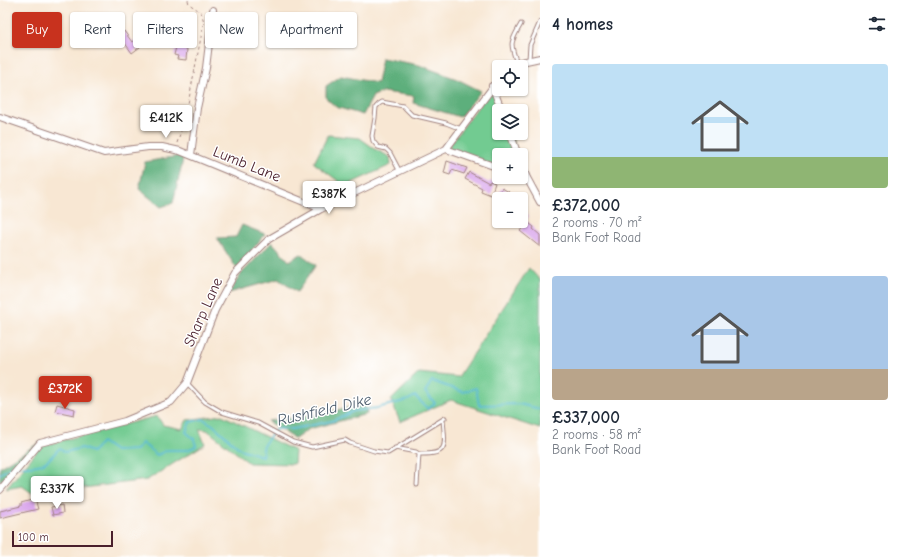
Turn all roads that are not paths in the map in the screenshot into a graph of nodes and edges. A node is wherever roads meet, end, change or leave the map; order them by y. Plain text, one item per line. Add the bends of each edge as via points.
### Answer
1 (213, 10) dead end
2 (540, 22) edge
3 (521, 24) dead end
4 (540, 58) edge
5 (516, 60) edge
6 (529, 60) joint
7 (492, 86) edge
8 (0, 117) edge
9 (461, 129) junction
10 (446, 149) junction
11 (190, 155) junction
12 (492, 165) edge
13 (400, 172) junction
14 (528, 183) edge
15 (540, 202) edge
16 (321, 209) junction
17 (187, 383) junction
18 (395, 448) junction
19 (419, 454) junction
20 (417, 485) dead end
21 (0, 490) edge

1 - 11 street via 206,68
2 - 6 lane via 530,45
3 - 5 lane via 512,42
4 - 6 street
7 - 9 street, Sharp Lane
8 - 11 street, Lumb Lane via 104,153 162,147
9 - 10 street, Sharp Lane
9 - 13 lane via 412,115 403,106 382,102 379,104 376,107 373,141 378,147 390,153
10 - 12 street
10 - 13 street, Sharp Lane
11 - 16 street, Lumb Lane
13 - 16 street, Sharp Lane
14 - 15 street
16 - 17 street, Sharp Lane via 269,239 236,273 215,310
17 - 18 lane via 211,406 258,423 293,442 312,447 345,440 374,451 388,453
17 - 21 street, Sharp Lane via 171,402 165,405 125,421 40,443
18 - 19 lane
18 - 19 lane via 444,419 441,451 435,454
19 - 20 lane

